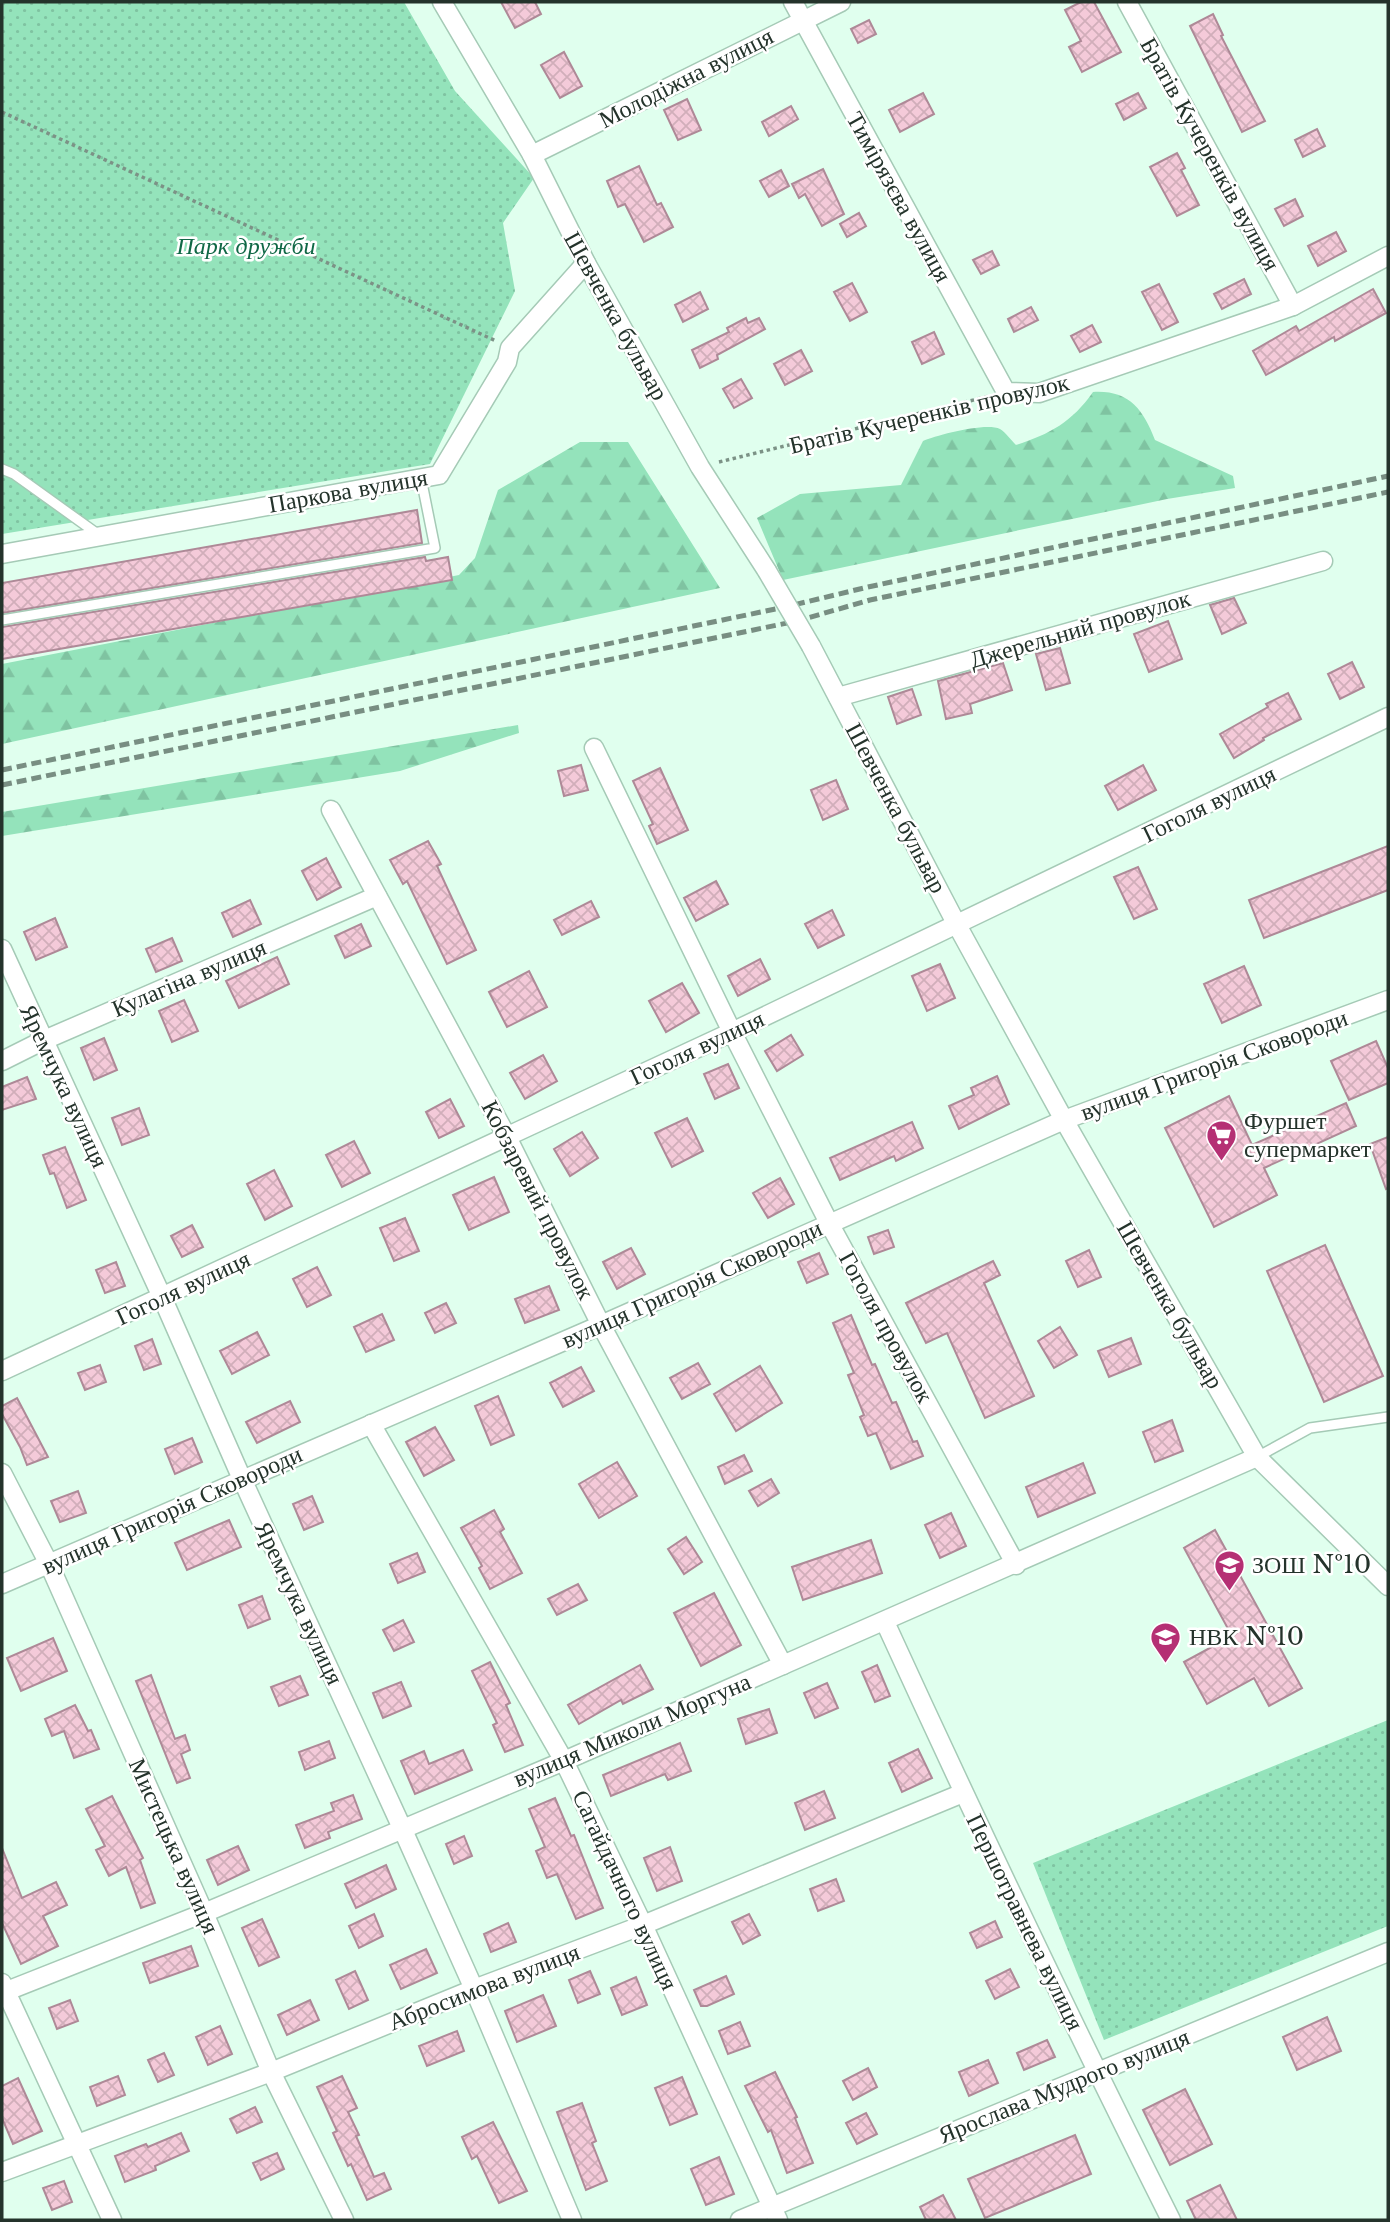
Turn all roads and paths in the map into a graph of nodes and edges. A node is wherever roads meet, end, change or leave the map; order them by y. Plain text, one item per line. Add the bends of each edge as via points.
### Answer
1 (442, 2) edge
2 (793, 2) edge
3 (841, 2) edge
4 (1127, 2) edge
5 (803, 19) junction
6 (2, 112) edge
7 (532, 155) junction
8 (1388, 256) edge
9 (586, 264) junction
10 (1293, 306) junction
11 (510, 348) junction
12 (1006, 392) junction
13 (699, 467) junction
14 (2, 469) edge
15 (421, 478) junction
16 (100, 536) junction
17 (2, 554) edge
18 (1323, 561) dead end
19 (2, 621) edge
20 (838, 697) junction
21 (1388, 717) edge
22 (594, 748) dead end
23 (331, 810) dead end
24 (377, 897) junction
25 (957, 925) junction
26 (2, 949) edge
27 (1388, 1000) edge
28 (732, 1032) junction
29 (42, 1041) junction
30 (2, 1061) edge
31 (1065, 1120) junction
32 (507, 1137) junction
33 (829, 1223) junction
34 (162, 1297) junction
35 (601, 1325) junction
36 (2, 1371) edge
37 (1388, 1417) edge
38 (371, 1424) junction
39 (1257, 1457) junction
40 (2, 1473) edge
41 (242, 1479) junction
42 (48, 1564) junction
43 (1016, 1565) junction
44 (2, 1584) edge
45 (1388, 1586) edge
46 (885, 1622) junction
47 (783, 1665) junction
48 (564, 1761) junction
49 (963, 1793) junction
50 (402, 1828) junction
51 (204, 1913) junction
52 (643, 1925) junction
53 (1388, 1952) edge
54 (3, 1989) edge
55 (474, 1989) junction
56 (271, 2072) junction
57 (1097, 2073) junction
58 (77, 2144) junction
59 (2, 2172) edge
60 (775, 2214) edge
61 (113, 2220) edge
62 (344, 2220) edge
63 (572, 2220) edge
64 (740, 2220) edge
65 (1171, 2220) edge

1 - 7 street, Шевченка бульвар
2 - 5 street, Тимірязєва вулиця
3 - 5 street, Молодіжна вулиця
4 - 10 street, Братів Кучеренків вулиця
5 - 7 street, Молодіжна вулиця
5 - 12 street, Тимірязєва вулиця
6 - 11 path
7 - 9 street, Шевченка бульвар
8 - 10 street, Братів Кучеренків провулок
9 - 11 street, Паркова вулиця
9 - 13 street, Шевченка бульвар
10 - 12 street, Братів Кучеренків провулок via 1039,393
11 - 15 street, Паркова вулиця via 507,362 439,475
12 - 13 path, Братів Кучеренків провулок
13 - 20 street, Шевченка бульвар, bridge via 767,571
14 - 16 lane
15 - 16 street, Паркова вулиця
15 - 19 lane via 435,548
16 - 17 street, Паркова вулиця
18 - 20 street, Джерельний провулок
20 - 25 street, Шевченка бульвар
21 - 25 street, Гоголя вулиця
22 - 28 street, Гоголя провулок
23 - 24 street, Кобзаревий провулок
24 - 29 street, Кулагіна вулиця
24 - 32 street, Кобзаревий провулок
25 - 28 street, Гоголя вулиця
25 - 31 street, Шевченка бульвар
26 - 29 street, Яремчука вулиця
27 - 31 street, вулиця Григорія Сковороди
28 - 32 street, Гоголя вулиця
28 - 33 street, Гоголя провулок
29 - 30 street, Кулагіна вулиця
29 - 34 street, Яремчука вулиця
31 - 33 street, вулиця Григорія Сковороди
31 - 39 street, Шевченка бульвар
32 - 34 street, Гоголя вулиця
32 - 35 street, Кобзаревий провулок
33 - 35 street, вулиця Григорія Сковороди
33 - 43 street, Гоголя провулок
34 - 36 street, Гоголя вулиця
34 - 41 street, Яремчука вулиця
35 - 38 street, вулиця Григорія Сковороди
35 - 47 street, Кобзаревий провулок
37 - 39 lane via 1310,1428
38 - 41 street, вулиця Григорія Сковороди
38 - 48 street, Сагайдачного вулиця
39 - 43 street, вулиця Миколи Моргуна
39 - 45 street, Шевченка бульвар
40 - 42 street, Мистецька вулиця
41 - 42 street, вулиця Григорія Сковороди
41 - 50 street, Яремчука вулиця
42 - 44 street, вулиця Григорія Сковороди
42 - 51 street, Мистецька вулиця
43 - 46 street, вулиця Миколи Моргуна
46 - 47 street, вулиця Миколи Моргуна
46 - 49 street, Першотравнева вулиця
47 - 48 street, вулиця Миколи Моргуна
48 - 50 street, вулиця Миколи Моргуна
48 - 52 street, Сагайдачного вулиця
49 - 52 street, Абросимова вулиця
49 - 57 street, Першотравнева вулиця
50 - 51 street, вулиця Миколи Моргуна
50 - 55 street, Яремчука вулиця
51 - 54 street, вулиця Миколи Моргуна
51 - 56 street, Мистецька вулиця
52 - 55 street, Абросимова вулиця
52 - 60 street, Сагайдачного вулиця
53 - 57 street, Ярослава Мудрого вулиця
54 - 58 street
55 - 56 street, Абросимова вулиця
55 - 63 street, Яремчука вулиця
56 - 58 street, Абросимова вулиця
56 - 62 street, Мистецька вулиця
57 - 60 street, Ярослава Мудрого вулиця
57 - 65 street, Першотравнева вулиця
58 - 59 street, Абросимова вулиця
58 - 61 street
60 - 64 street, Ярослава Мудрого вулиця

